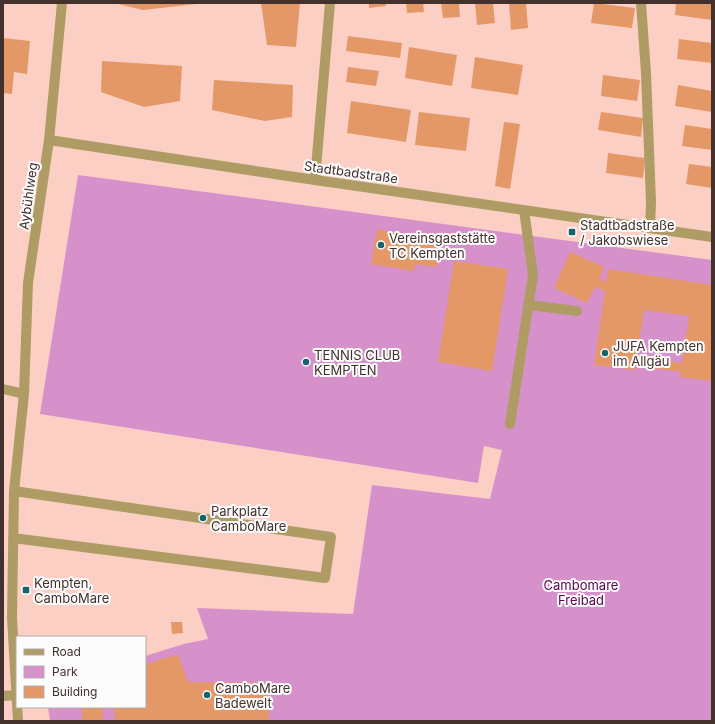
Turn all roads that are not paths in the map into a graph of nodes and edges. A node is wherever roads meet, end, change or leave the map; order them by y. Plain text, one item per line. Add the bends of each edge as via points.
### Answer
1 (62, 3) edge
2 (330, 3) edge
3 (641, 3) edge
4 (49, 140) junction
5 (315, 180) junction
6 (524, 210) junction
7 (650, 228) junction
8 (712, 237) edge
9 (529, 305) junction
10 (576, 311) dead end
11 (3, 389) edge
12 (24, 394) junction
13 (510, 424) dead end
14 (14, 491) junction
15 (13, 538) junction
16 (16, 695) joint
17 (3, 696) edge
18 (17, 708) edge
19 (18, 721) edge

1 - 4 street, Aybühlweg
2 - 5 street
3 - 7 street via 650,172
4 - 5 street, Stadtbadstraße
4 - 12 street, Aybühlweg via 28,283
5 - 6 street, Stadtbadstraße
6 - 7 street, Stadtbadstraße
6 - 9 street via 533,275
7 - 8 street, Stadtbadstraße
9 - 10 street
9 - 13 street
11 - 12 street
12 - 14 street, Aybühlweg
14 - 15 street, Aybühlweg
14 - 15 street via 331,537 325,578
15 - 16 street, Aybühlweg via 12,618
16 - 17 street
18 - 19 street, Aybühlweg

